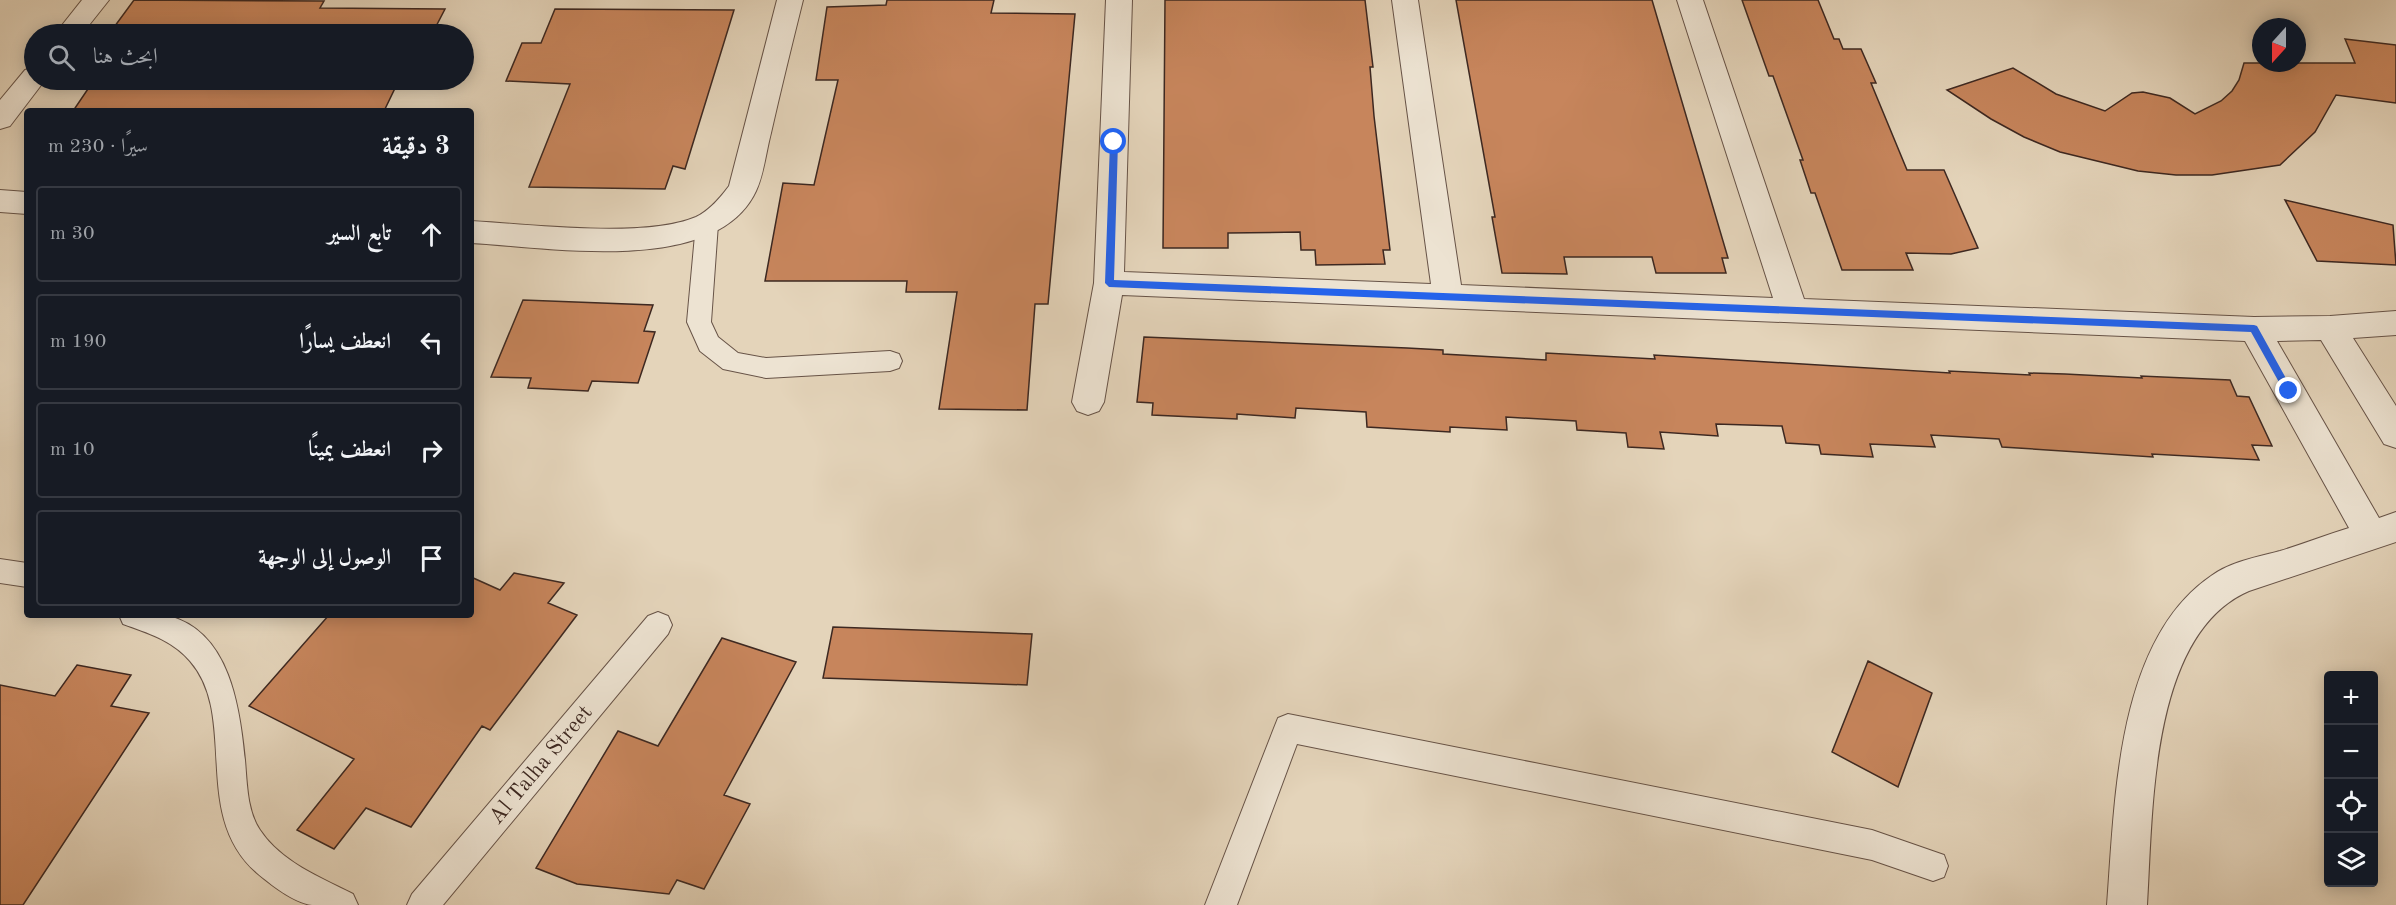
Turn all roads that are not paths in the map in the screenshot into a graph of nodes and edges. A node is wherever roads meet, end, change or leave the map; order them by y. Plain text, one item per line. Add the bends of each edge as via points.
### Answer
1 (96, 0) edge
2 (790, 0) edge
3 (1119, 0) edge
4 (1405, 0) edge
5 (1690, 0) edge
6 (76, 24) edge
7 (24, 89) edge
8 (0, 119) edge
9 (0, 201) edge
10 (24, 203) edge
11 (707, 224) junction
12 (474, 232) edge
13 (1109, 283) junction
14 (1448, 297) junction
15 (1792, 310) junction
16 (2396, 323) edge
17 (2330, 328) junction
18 (2254, 329) junction
19 (890, 361) dead end
20 (1088, 402) dead end
21 (2396, 434) edge
22 (2384, 531) edge
23 (0, 571) edge
24 (24, 575) edge
25 (139, 618) edge
26 (658, 625) dead end
27 (1933, 866) dead end
28 (431, 903) edge
29 (342, 905) edge
30 (1221, 905) edge
31 (2127, 905) edge

1 - 6 street
2 - 11 street via 743,189 728,209
3 - 13 street
4 - 14 street
5 - 15 street
7 - 8 street
9 - 10 street
11 - 12 street via 674,235 634,238
11 - 19 lane via 699,322 708,344 719,354 748,366 766,368
13 - 14 street
13 - 20 street
14 - 15 street
15 - 18 street
16 - 17 street
17 - 18 street
17 - 21 street
18 - 22 street
22 - 31 street via 2225,586 2197,608 2180,631 2152,697 2140,761
23 - 24 lane
25 - 29 lane via 186,639 215,676 223,702 235,808 253,848 271,866
26 - 28 lane, Al Talha Street
27 - 30 lane via 1872,845 1288,728

